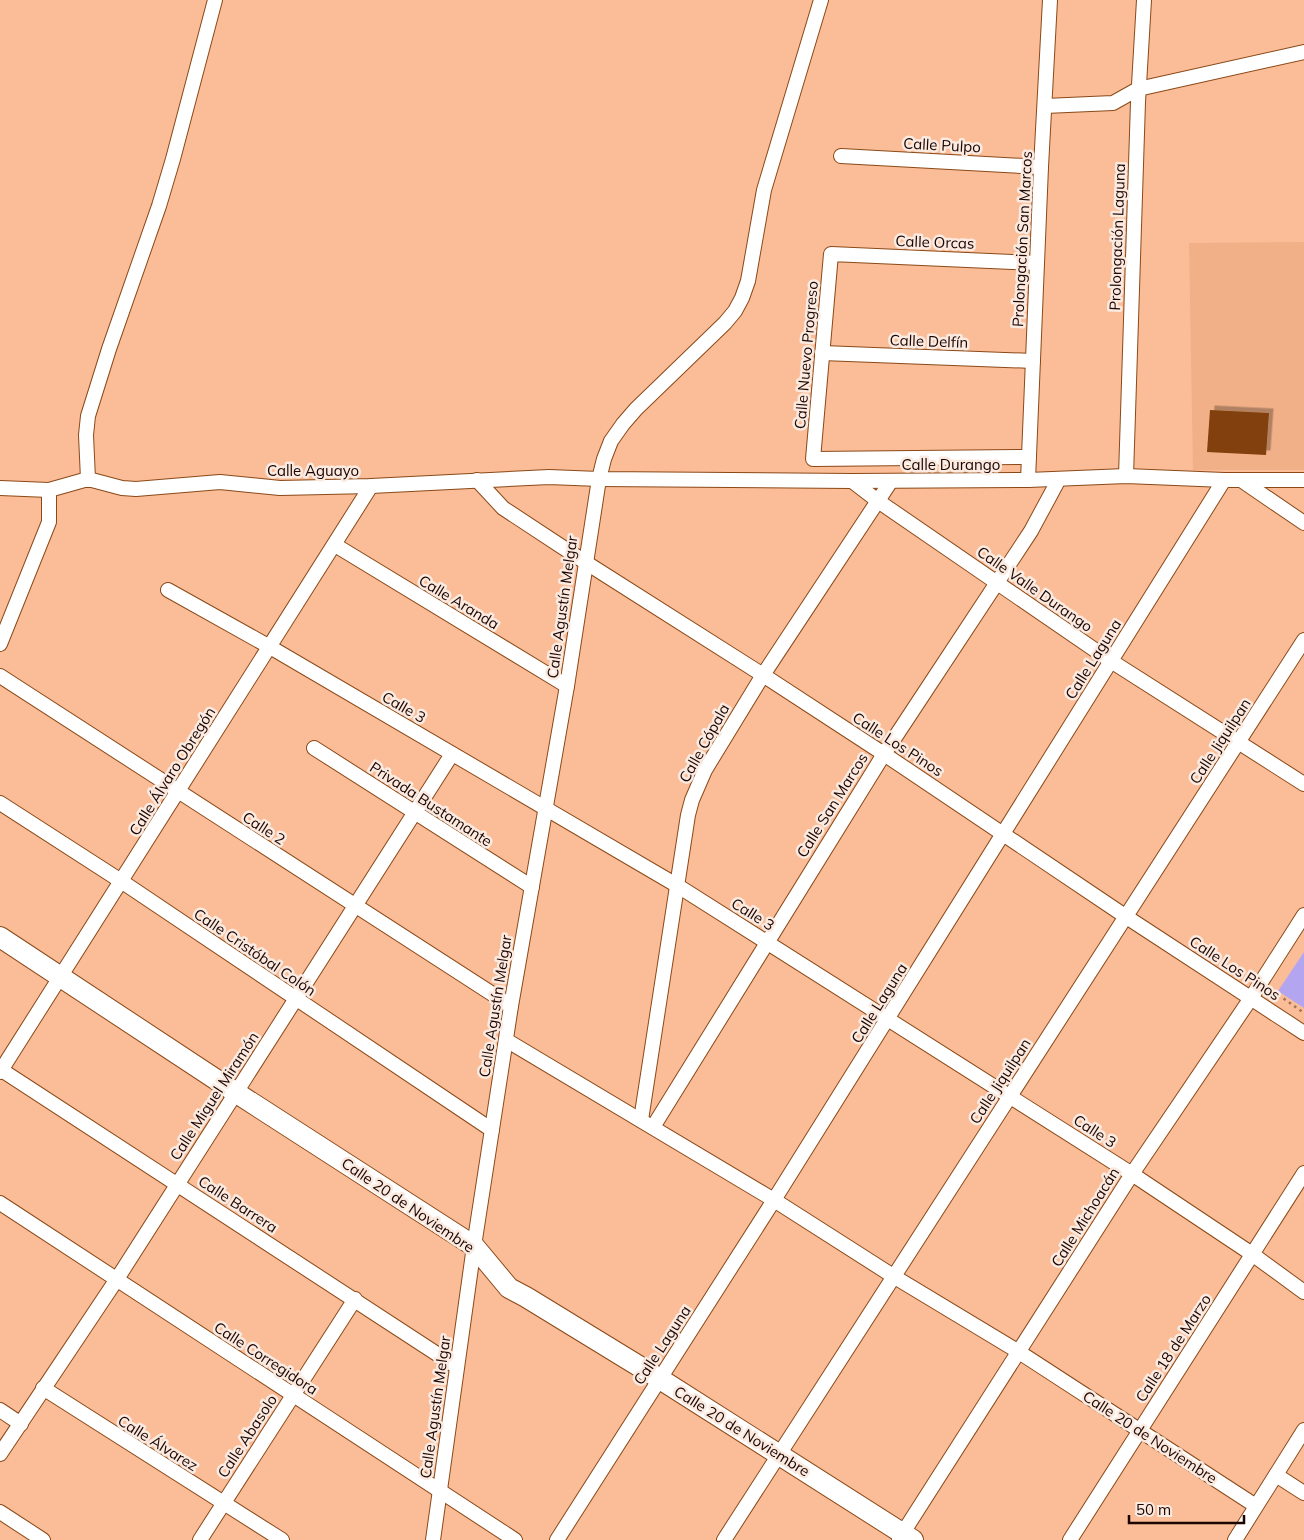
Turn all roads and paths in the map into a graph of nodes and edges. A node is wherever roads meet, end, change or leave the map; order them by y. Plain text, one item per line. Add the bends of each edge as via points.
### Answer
1 (215, 0) edge
2 (821, 0) edge
3 (1050, 0) edge
4 (1144, 0) edge
5 (1304, 52) edge
6 (1138, 89) junction
7 (1045, 106) junction
8 (841, 156) dead end
9 (1042, 167) junction
10 (831, 254) joint
11 (1038, 263) junction
12 (822, 352) junction
13 (1033, 362) junction
14 (1029, 458) junction
15 (1126, 476) junction
16 (88, 479) junction
17 (599, 479) junction
18 (1060, 479) junction
19 (477, 480) junction
20 (1028, 480) junction
21 (1224, 480) junction
22 (1241, 480) junction
23 (1304, 480) edge
24 (852, 481) junction
25 (891, 481) junction
26 (371, 486) junction
27 (0, 488) edge
28 (49, 490) junction
29 (878, 501) junction
30 (1304, 523) edge
31 (335, 545) junction
32 (585, 562) junction
33 (996, 582) junction
34 (168, 590) dead end
35 (1304, 640) edge
36 (0, 644) edge
37 (270, 646) junction
38 (1110, 661) junction
39 (763, 675) junction
40 (0, 676) edge
41 (567, 686) junction
42 (1238, 743) junction
43 (314, 748) dead end
44 (452, 754) junction
45 (884, 754) junction
46 (1304, 784) edge
47 (178, 791) junction
48 (0, 803) edge
49 (546, 809) junction
50 (414, 813) junction
51 (1004, 834) junction
52 (121, 881) junction
53 (678, 886) junction
54 (532, 887) junction
55 (354, 906) junction
56 (1304, 915) edge
57 (1125, 916) junction
58 (0, 937) edge
59 (767, 942) junction
60 (61, 976) junction
61 (1278, 984) dead end
62 (1251, 998) junction
63 (296, 999) junction
64 (511, 1006) junction
65 (1304, 1012) edge
66 (888, 1019) junction
67 (1304, 1033) edge
68 (506, 1040) junction
69 (0, 1070) edge
70 (235, 1092) junction
71 (1010, 1095) junction
72 (647, 1124) junction
73 (492, 1130) junction
74 (1304, 1173) edge
75 (1132, 1174) junction
76 (177, 1184) junction
77 (774, 1200) junction
78 (0, 1203) edge
79 (474, 1246) junction
80 (1252, 1254) junction
81 (893, 1276) junction
82 (117, 1279) junction
83 (1304, 1292) edge
84 (355, 1299) junction
85 (1019, 1352) junction
86 (457, 1367) junction
87 (660, 1379) junction
88 (43, 1388) junction
89 (293, 1395) junction
90 (0, 1410) edge
91 (21, 1424) junction
92 (1139, 1430) junction
93 (1304, 1430) edge
94 (0, 1454) edge
95 (779, 1455) junction
96 (1276, 1475) junction
97 (440, 1492) junction
98 (1304, 1493) edge
99 (223, 1503) junction
100 (1256, 1506) junction
101 (0, 1512) edge
102 (904, 1538) edge
103 (42, 1540) edge
104 (200, 1540) edge
105 (282, 1540) edge
106 (433, 1540) edge
107 (515, 1540) edge
108 (557, 1540) edge
109 (724, 1540) edge
110 (1070, 1540) edge
111 (1235, 1540) edge

1 - 16 street via 159,206 88,416
2 - 17 street, Calle Agustín Melgar via 764,190 742,298 725,323 623,424 611,441
3 - 7 street, Prolongación San Marcos
4 - 6 street, Prolongación Laguna
5 - 6 street
6 - 7 street via 1107,104
6 - 15 street, Prolongación Laguna
7 - 9 street, Prolongación San Marcos
8 - 9 street, Calle Pulpo
9 - 11 street, Prolongación San Marcos
10 - 11 street, Calle Orcas
10 - 12 street, Calle Nuevo Progreso
11 - 13 street, Prolongación San Marcos
12 - 13 street, Calle Delfín
12 - 14 street, Calle Nuevo Progreso via 812,459
13 - 14 street, Prolongación San Marcos
14 - 20 street, Prolongación San Marcos
15 - 18 street, Calle Durango
15 - 21 street, Calle Durango
16 - 26 street, Calle Aguayo via 136,489 226,482 271,488
16 - 28 street
17 - 19 street, Calle Aguayo
17 - 24 street, Calle Durango
17 - 32 street, Calle Agustín Melgar
18 - 20 street, Calle Durango
18 - 33 street, Calle San Marcos
19 - 26 street, Calle Aguayo
19 - 32 street, Calle Los Pinos via 499,504
20 - 25 street, Calle Durango
21 - 22 street, Calle Durango
21 - 38 street, Calle Laguna
22 - 23 street, Calle Durango
22 - 30 street
24 - 25 street, Calle Durango
24 - 29 street, Calle Valle Durango
25 - 29 street, Calle Cópala
26 - 31 street, Calle Álvaro Obregón
27 - 28 street
28 - 36 street via 49,522
29 - 33 street, Calle Valle Durango
29 - 39 street, Calle Cópala
31 - 37 street, Calle Álvaro Obregón
31 - 41 street, Calle Aranda
32 - 39 street, Calle Los Pinos
32 - 41 street, Calle Agustín Melgar
33 - 38 street, Calle Valle Durango
33 - 45 street, Calle San Marcos
34 - 37 street, Calle 3
35 - 42 street, Calle Jiquilpan
37 - 44 street, Calle 3
37 - 47 street, Calle Álvaro Obregón
38 - 42 street, Calle Valle Durango
38 - 51 street, Calle Laguna
39 - 45 street, Calle Los Pinos
39 - 53 street, Calle Cópala via 697,786 688,815
40 - 47 street, Calle 2
41 - 49 street, Calle Agustín Melgar
42 - 46 street, Calle Valle Durango
42 - 57 street, Calle Jiquilpan
43 - 50 street, Privada Bustamante
44 - 49 street, Calle 3
44 - 50 street, Calle Miguel Miramón
45 - 51 street, Calle Los Pinos
45 - 59 street, Calle San Marcos
47 - 52 street, Calle Álvaro Obregón
47 - 55 street, Calle 2
48 - 52 street, Calle Cristóbal Colón
49 - 53 street, Calle 3
49 - 54 street, Calle Agustín Melgar
50 - 54 street, Privada Bustamante
50 - 55 street, Calle Miguel Miramón
51 - 57 street, Calle Los Pinos
51 - 66 street, Calle Laguna
52 - 60 street, Calle Álvaro Obregón
52 - 63 street, Calle Cristóbal Colón
53 - 59 street, Calle 3
53 - 72 street, Calle Cópala
54 - 64 street, Calle Agustín Melgar
55 - 63 street, Calle Miguel Miramón
55 - 64 street, Calle 2
56 - 62 street, Calle Michoacán
57 - 62 street, Calle Los Pinos
57 - 71 street, Calle Jiquilpan
58 - 60 street, Calle 20 de Noviembre
59 - 66 street, Calle 3
59 - 72 street, Calle San Marcos
60 - 69 street, Calle Álvaro Obregón
60 - 70 street, Calle 20 de Noviembre
61 - 65 path via 1272,992
62 - 67 street, Calle Los Pinos
62 - 75 street, Calle Michoacán
63 - 70 street, Calle Miguel Miramón
63 - 73 street, Calle Cristóbal Colón
64 - 68 street, Calle Agustín Melgar
66 - 71 street, Calle 3
66 - 77 street, Calle Laguna
68 - 72 street, Calle 20 de Noviembre
68 - 73 street, Calle Agustín Melgar
69 - 76 street, Calle Barrera
70 - 76 street, Calle Miguel Miramón
70 - 79 street, Calle 20 de Noviembre
71 - 75 street, Calle 3
71 - 81 street, Calle Jiquilpan
72 - 77 street, Calle 20 de Noviembre
73 - 79 street, Calle Agustín Melgar
74 - 80 street, Calle 18 de Marzo
75 - 80 street, Calle 3
75 - 85 street, Calle Michoacán
76 - 82 street, Calle Miguel Miramón
76 - 84 street, Calle Barrera
77 - 81 street, Calle 20 de Noviembre
77 - 87 street, Calle Laguna
78 - 82 street, Calle Corregidora
79 - 86 street, Calle Agustín Melgar
79 - 87 street, Calle 20 de Noviembre via 509,1288
80 - 83 street, Calle 3
80 - 92 street, Calle 18 de Marzo
81 - 85 street, Calle 20 de Noviembre
81 - 95 street, Calle Jiquilpan
82 - 88 street, Calle Miguel Miramón
82 - 89 street, Calle Corregidora
84 - 86 street, Calle Barrera
84 - 89 street, Calle Abasolo
85 - 92 street, Calle 20 de Noviembre
85 - 102 street, Calle Michoacán
86 - 97 street, Calle Agustín Melgar
87 - 95 street, Calle 20 de Noviembre
87 - 108 street, Calle Laguna
88 - 91 street, Calle Miguel Miramón
88 - 99 street, Calle Álvarez
89 - 97 street, Calle Corregidora
89 - 99 street, Calle Abasolo
90 - 91 street
91 - 94 street, Calle Miguel Miramón
92 - 100 street, Calle 20 de Noviembre
92 - 110 street, Calle 18 de Marzo
93 - 96 street
95 - 102 street, Calle 20 de Noviembre
95 - 109 street, Calle Jiquilpan
96 - 98 street
96 - 100 street
97 - 106 street, Calle Agustín Melgar
97 - 107 street, Calle Corregidora
99 - 104 street, Calle Abasolo
99 - 105 street, Calle Álvarez
100 - 111 street
101 - 103 street

